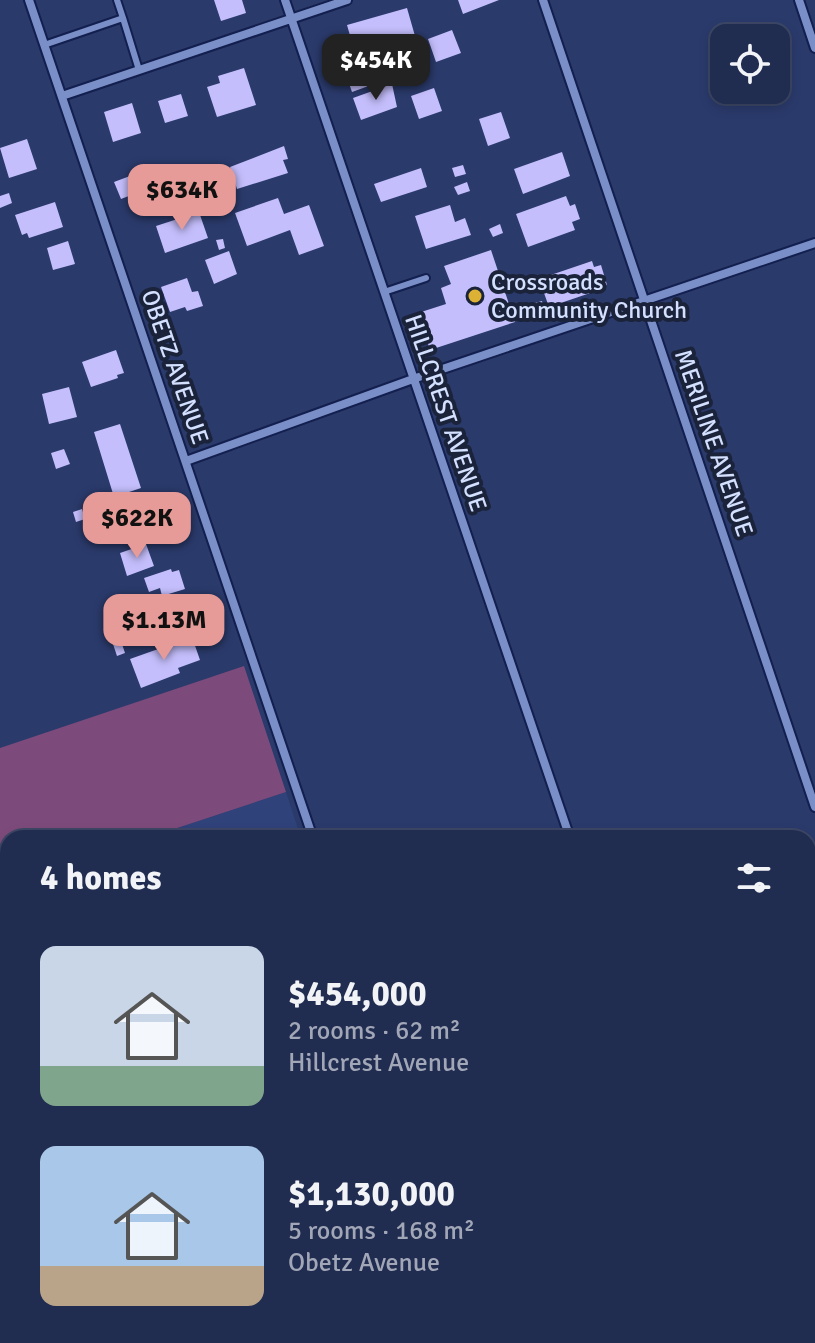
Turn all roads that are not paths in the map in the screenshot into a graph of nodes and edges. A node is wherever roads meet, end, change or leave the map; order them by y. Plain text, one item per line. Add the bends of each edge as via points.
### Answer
1 (29, 0) edge
2 (117, 0) edge
3 (285, 0) edge
4 (347, 0) edge
5 (543, 0) edge
6 (799, 0) edge
7 (123, 18) junction
8 (292, 19) junction
9 (44, 45) junction
10 (815, 48) edge
11 (139, 70) junction
12 (62, 96) junction
13 (815, 243) edge
14 (426, 278) dead end
15 (384, 292) junction
16 (645, 302) junction
17 (413, 379) junction
18 (186, 461) junction
19 (815, 807) edge
20 (310, 830) edge
21 (567, 830) edge

1 - 9 street, OBETZ AVENUE
2 - 7 lane
3 - 8 street, HILLCREST AVENUE
4 - 8 street
5 - 16 street, MERILINE AVENUE
6 - 10 street
7 - 9 lane
7 - 11 lane
8 - 11 street
8 - 15 street, HILLCREST AVENUE
9 - 12 street, OBETZ AVENUE
11 - 12 street
12 - 18 street, OBETZ AVENUE
13 - 16 street
14 - 15 lane
15 - 17 street, HILLCREST AVENUE
16 - 17 street
16 - 19 street, MERILINE AVENUE
17 - 18 street
17 - 21 street, HILLCREST AVENUE
18 - 20 street, OBETZ AVENUE

